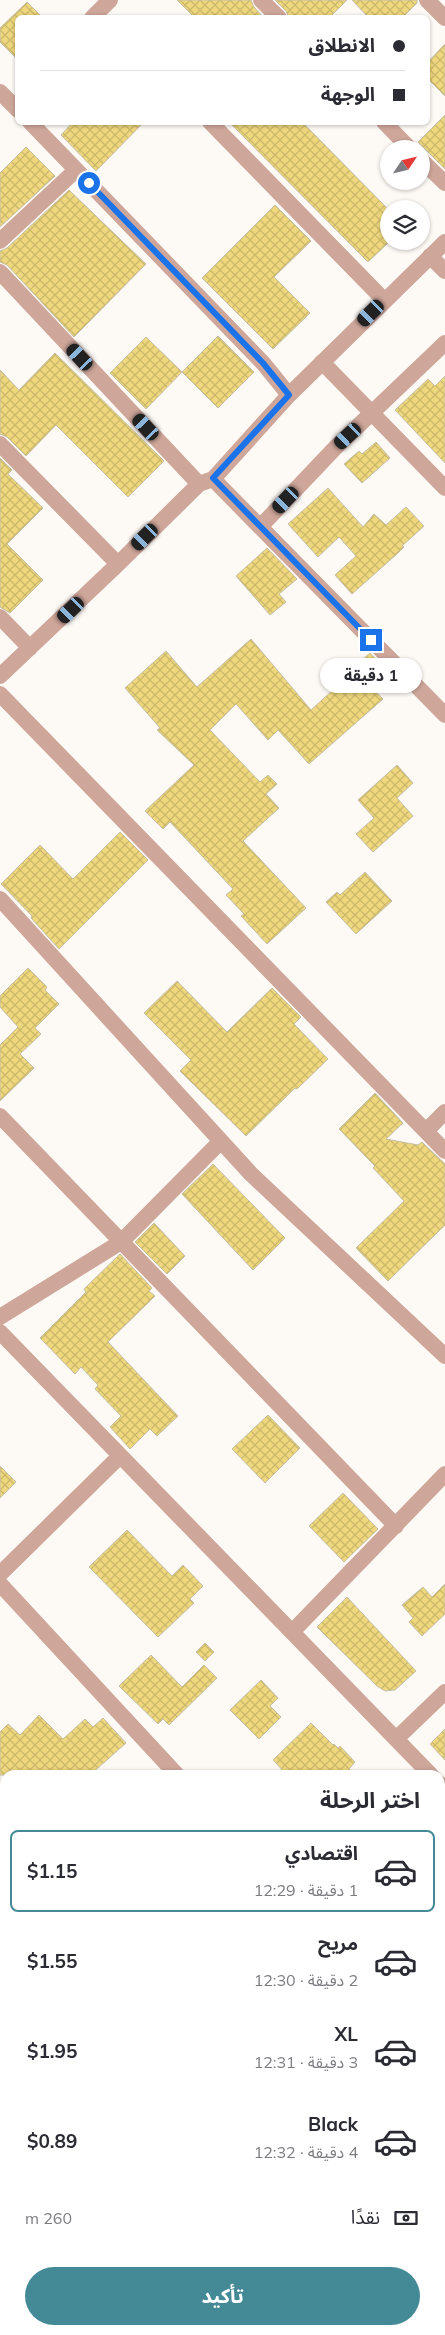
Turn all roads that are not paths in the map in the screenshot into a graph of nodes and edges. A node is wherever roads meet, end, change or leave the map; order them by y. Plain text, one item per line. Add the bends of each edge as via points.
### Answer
1 (262, 0) edge
2 (427, 0) edge
3 (276, 15) edge
4 (445, 18) edge
5 (8, 92) edge
6 (15, 105) edge
7 (33, 125) edge
8 (213, 125) edge
9 (387, 125) edge
10 (401, 140) edge
11 (430, 169) edge
12 (76, 170) junction
13 (445, 183) edge
14 (0, 241) edge
15 (445, 242) edge
16 (430, 256) junction
17 (445, 271) edge
18 (0, 272) edge
19 (384, 300) junction
20 (445, 343) edge
21 (322, 362) junction
22 (289, 395) junction
23 (372, 414) junction
24 (0, 444) edge
25 (206, 481) junction
26 (445, 488) edge
27 (260, 527) junction
28 (118, 564) junction
29 (0, 617) edge
30 (30, 648) junction
31 (0, 676) edge
32 (0, 694) edge
33 (445, 715) edge
34 (0, 899) edge
35 (445, 1112) edge
36 (0, 1116) edge
37 (426, 1132) junction
38 (221, 1141) junction
39 (445, 1151) edge
40 (120, 1242) junction
41 (0, 1317) edge
42 (0, 1332) edge
43 (445, 1356) edge
44 (120, 1456) junction
45 (445, 1474) edge
46 (396, 1526) junction
47 (0, 1574) edge
48 (0, 1584) edge
49 (292, 1632) junction
50 (445, 1692) edge
51 (396, 1739) junction
52 (172, 1770) edge
53 (426, 1770) edge

1 - 3 street
2 - 4 street
5 - 6 street
7 - 12 street
8 - 19 street
9 - 10 street
11 - 13 street
12 - 14 street
12 - 22 street via 263,363
15 - 16 street
16 - 17 street
16 - 19 street
18 - 25 street
19 - 21 street
20 - 23 street
21 - 22 street
21 - 23 street
22 - 25 street
23 - 26 street
23 - 27 street
24 - 28 street
25 - 27 street
25 - 28 street
27 - 33 street
28 - 30 street
29 - 30 street
30 - 31 street
32 - 37 street
34 - 38 street
35 - 37 street
36 - 40 street
37 - 39 street
38 - 40 street
38 - 43 street via 251,1174
40 - 41 street
40 - 46 street
42 - 44 street
44 - 47 street
44 - 49 street
45 - 46 street
46 - 49 street
48 - 52 street
49 - 51 street
50 - 51 street
51 - 53 street

